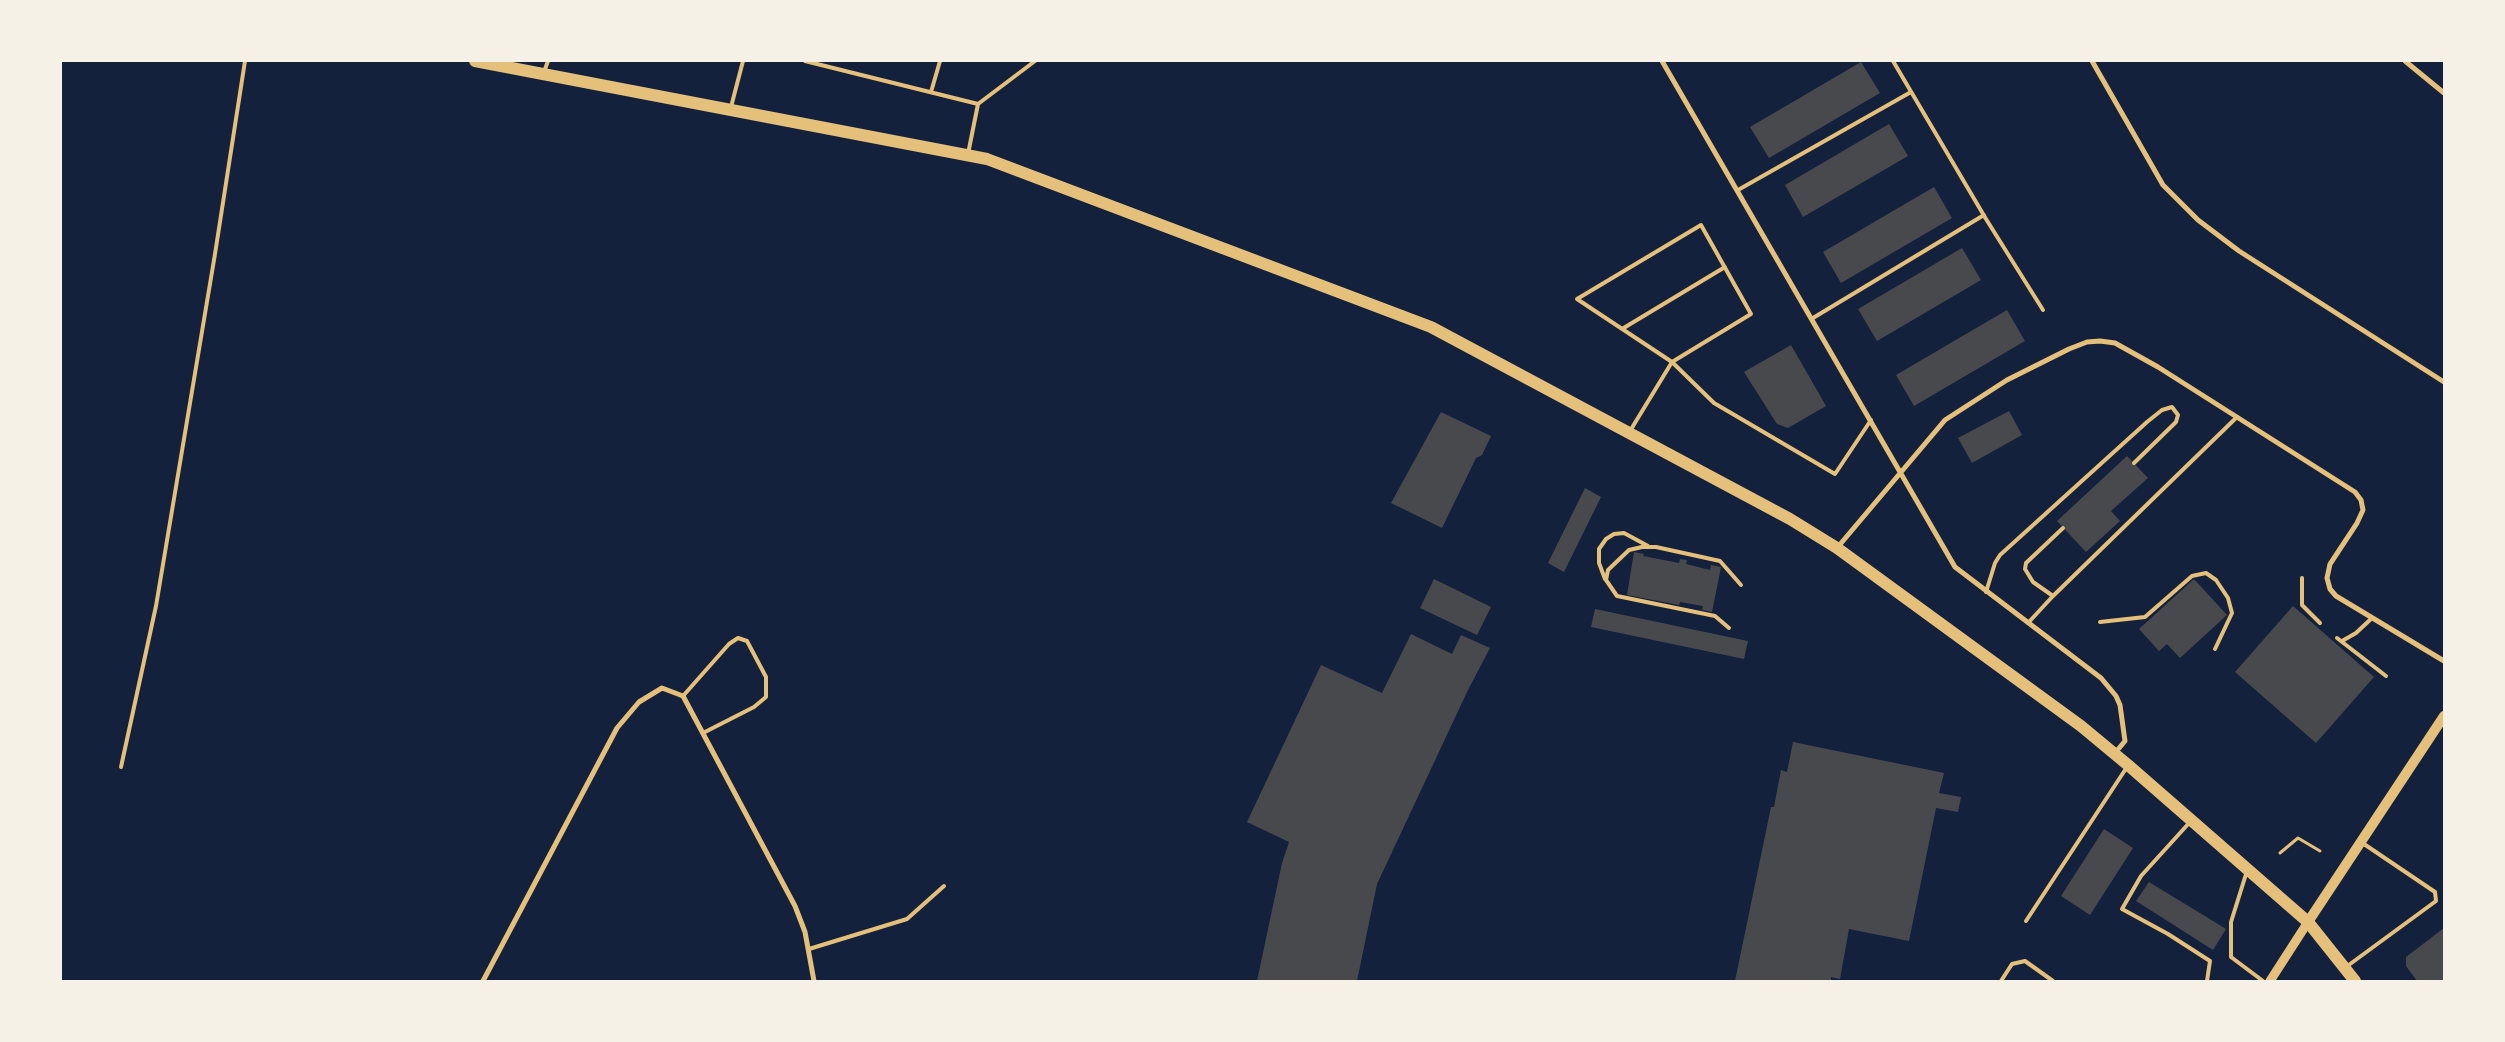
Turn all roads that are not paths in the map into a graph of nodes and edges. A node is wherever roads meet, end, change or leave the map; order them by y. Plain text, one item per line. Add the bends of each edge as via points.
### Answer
1 (245, 61) edge
2 (475, 61) edge
3 (548, 61) edge
4 (743, 61) edge
5 (805, 61) edge
6 (940, 61) edge
7 (1035, 61) edge
8 (1893, 61) edge
9 (2092, 61) edge
10 (2405, 61) edge
11 (1663, 62) edge
12 (544, 74) junction
13 (931, 92) junction
14 (1911, 92) junction
15 (2444, 93) edge
16 (978, 104) junction
17 (730, 110) junction
18 (967, 156) junction
19 (1738, 190) junction
20 (1984, 215) junction
21 (1725, 267) junction
22 (2043, 310) dead end
23 (1812, 318) junction
24 (1622, 329) junction
25 (1672, 362) junction
26 (2444, 382) edge
27 (2237, 417) junction
28 (1872, 420) junction
29 (1629, 433) junction
30 (2134, 463) dead end
31 (1902, 473) junction
32 (2063, 528) dead end
33 (1650, 547) junction
34 (1837, 548) junction
35 (2302, 578) dead end
36 (1606, 580) junction
37 (1741, 585) dead end
38 (1986, 592) junction
39 (2053, 596) junction
40 (2372, 618) junction
41 (2100, 622) dead end
42 (2028, 623) junction
43 (2320, 623) dead end
44 (1730, 628) dead end
45 (2337, 638) dead end
46 (2342, 641) junction
47 (2215, 649) dead end
48 (2444, 661) edge
49 (2386, 676) dead end
50 (683, 696) junction
51 (2444, 716) edge
52 (2440, 731) edge
53 (703, 733) junction
54 (2115, 754) junction
55 (2128, 765) junction
56 (122, 767) dead end
57 (2192, 820) junction
58 (2361, 842) junction
59 (2247, 869) junction
60 (944, 886) dead end
61 (2026, 921) dead end
62 (2308, 922) junction
63 (808, 949) junction
64 (2345, 968) junction
65 (483, 981) edge
66 (814, 981) edge
67 (2001, 981) edge
68 (2053, 981) edge
69 (2207, 981) edge
70 (2263, 981) edge
71 (2270, 981) edge
72 (2355, 981) edge

1 - 56 lane via 156,606
2 - 12 main road
3 - 12 lane
4 - 17 lane
5 - 13 lane
6 - 13 lane
7 - 16 lane
8 - 14 lane
9 - 26 street via 2163,185 2198,220 2239,251
10 - 15 street
11 - 19 street
12 - 17 main road
13 - 16 lane
14 - 19 lane
14 - 20 lane
16 - 18 lane
17 - 18 main road
18 - 29 main road via 988,159 1431,327
19 - 23 street
20 - 22 lane
20 - 23 lane
21 - 24 lane
21 - 24 lane via 1702,225 1577,299
21 - 25 lane via 1751,314
23 - 28 street
24 - 25 lane
25 - 28 lane via 1714,403 1835,474
25 - 29 lane
27 - 31 street via 2127,348 2100,341 2087,342 2007,380 1961,409 1934,431
27 - 39 lane
27 - 40 street via 2355,492 2361,500 2363,510 2330,564 2327,578 2336,596
28 - 31 street
29 - 34 main road via 1790,518
30 - 38 lane via 2176,422 2178,415 2172,407 2162,410 2147,422 2000,555 1994,563
31 - 34 street
31 - 38 street via 1955,567
32 - 39 lane via 2026,563 2025,569 2033,582
33 - 36 lane via 1629,550 1608,570
33 - 36 lane via 1624,533 1606,539 1599,549 1599,563
33 - 37 lane via 1720,561
34 - 54 main road
35 - 43 lane via 2302,604
36 - 44 lane via 1617,596 1714,616
38 - 42 street
39 - 42 lane
40 - 46 lane
40 - 48 street
41 - 47 lane via 2145,617 2192,576 2206,573 2216,580 2228,598 2232,613
42 - 54 street via 2110,687 2120,705 2125,741
45 - 46 lane
46 - 49 lane
50 - 53 street
50 - 53 lane via 729,644 738,638 747,641 766,677 766,697 754,707
50 - 65 street via 662,688 639,702 617,728
51 - 52 main road
52 - 58 main road
53 - 63 street via 794,906
54 - 55 main road
55 - 57 main road
55 - 61 lane
57 - 59 main road
57 - 69 lane via 2141,876 2122,909 2210,961
58 - 62 main road
58 - 64 lane via 2435,892 2436,901
59 - 62 main road
59 - 70 lane via 2231,922 2231,957
60 - 63 lane via 907,919
62 - 64 main road
62 - 71 street
63 - 66 street
64 - 72 main road
67 - 68 lane via 2012,964 2025,961

